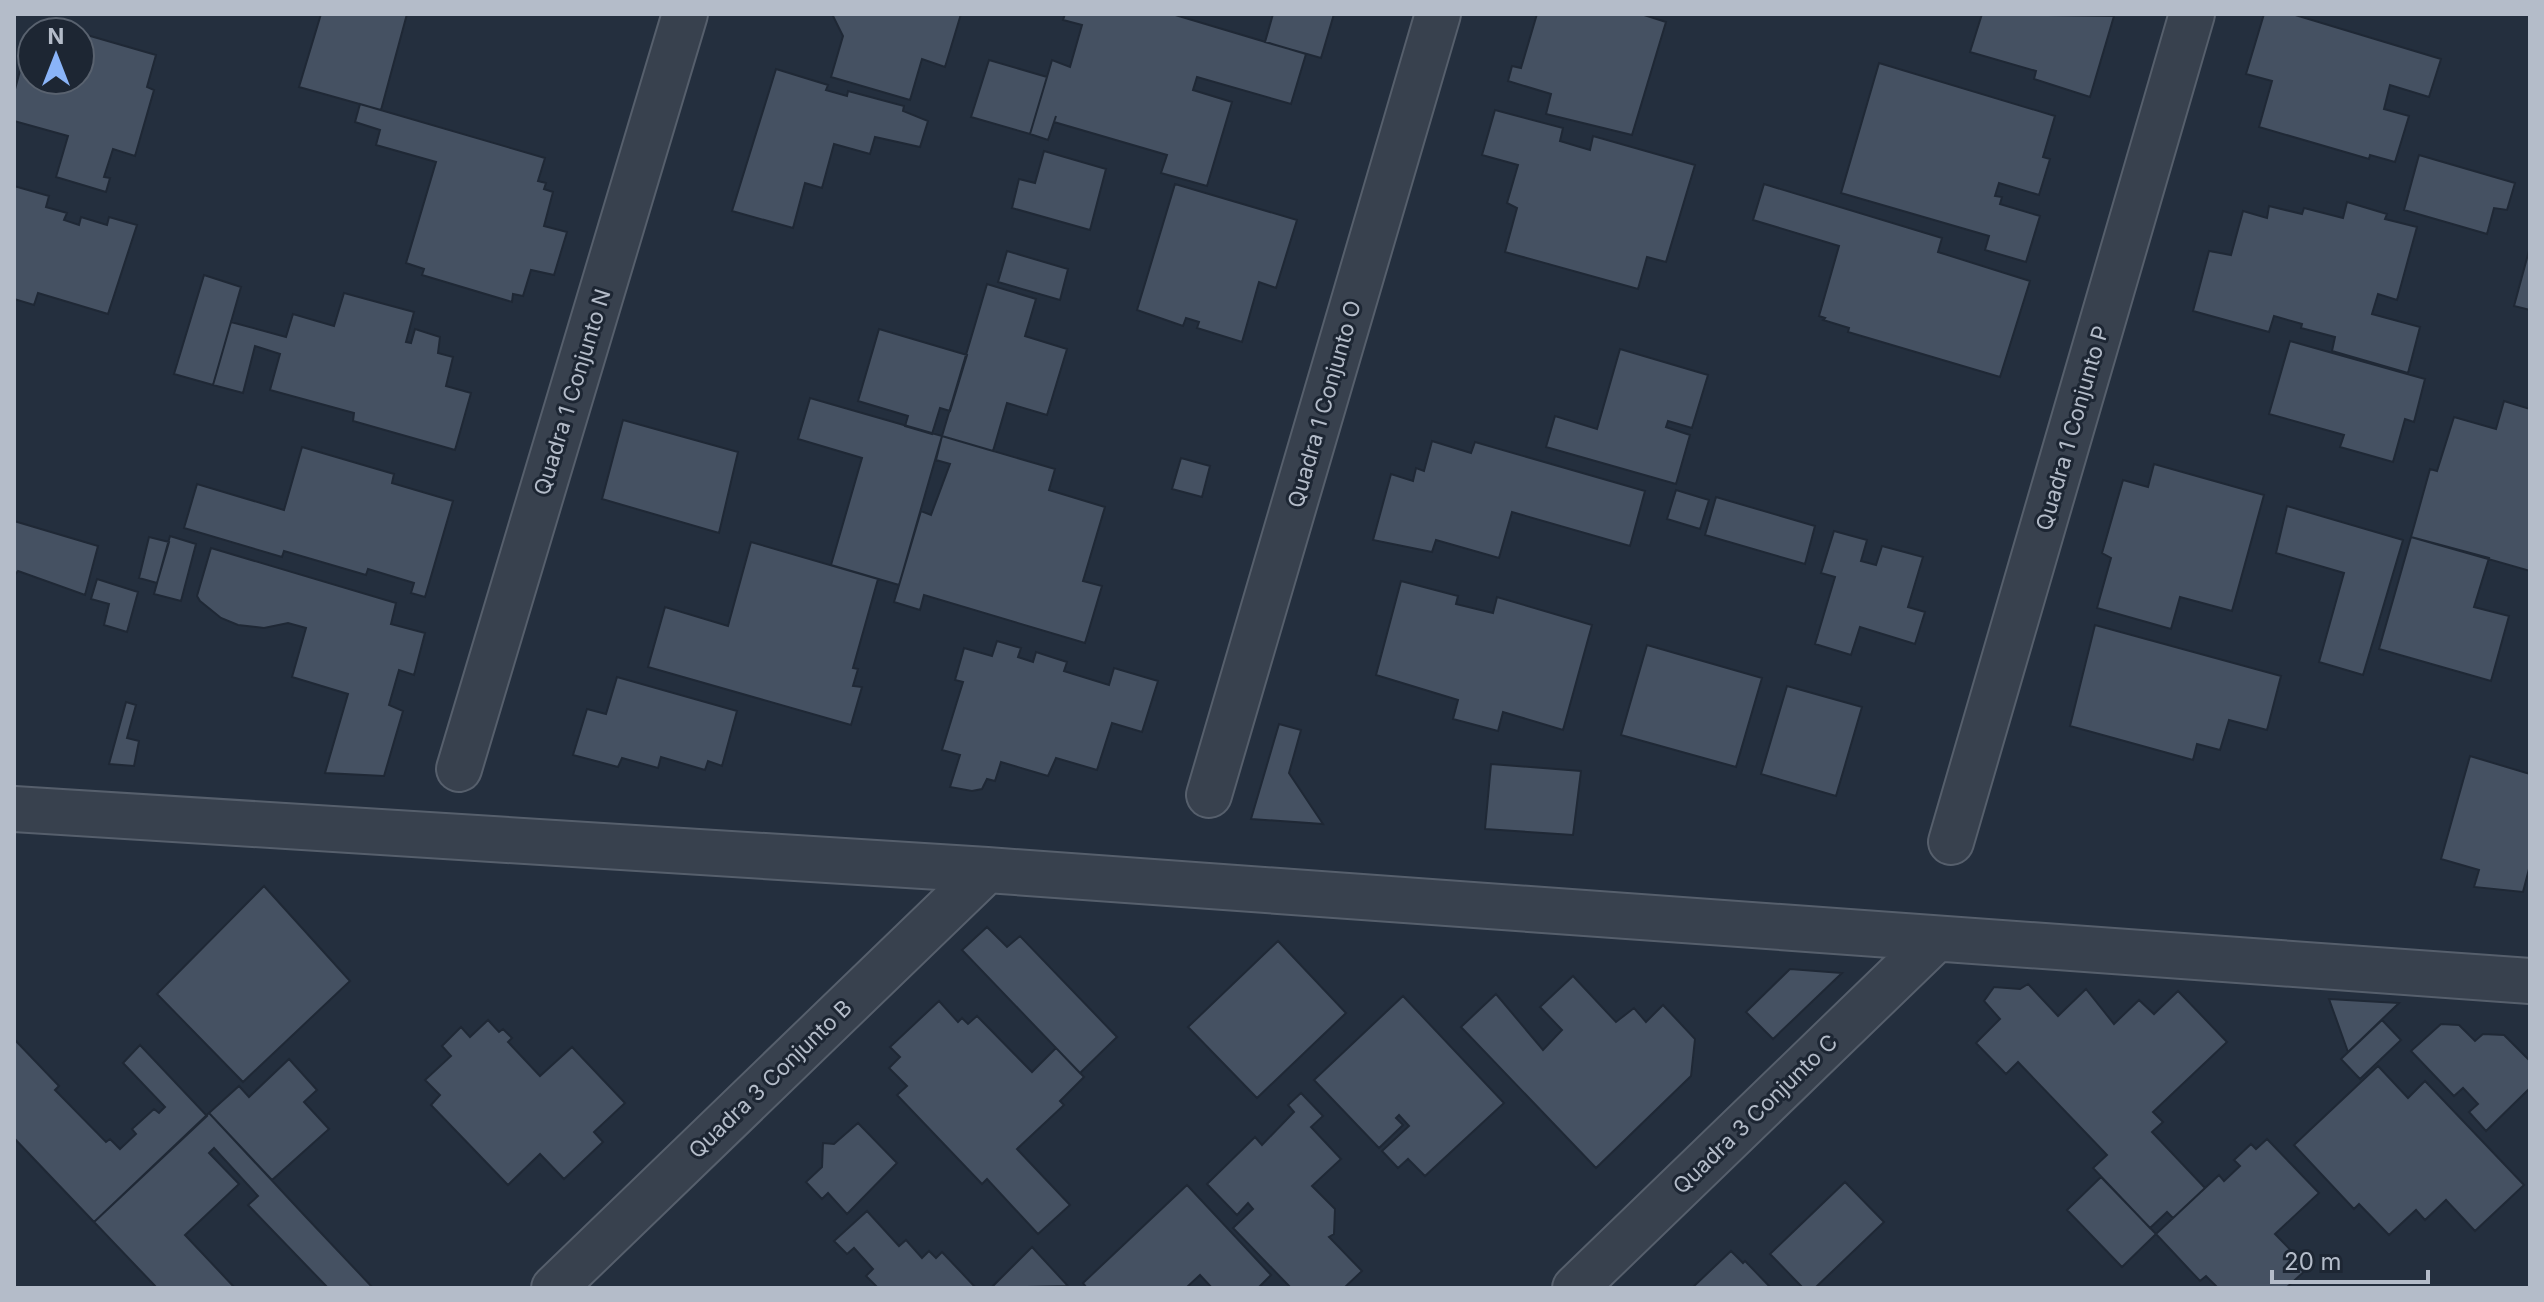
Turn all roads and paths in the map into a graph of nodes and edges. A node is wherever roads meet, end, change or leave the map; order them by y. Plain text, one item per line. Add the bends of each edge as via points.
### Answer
1 (685, 14) edge
2 (1438, 14) edge
3 (2192, 14) edge
4 (459, 769) dead end
5 (1209, 795) dead end
6 (14, 809) edge
7 (1951, 842) dead end
8 (987, 870) junction
9 (1935, 940) junction
10 (2530, 981) edge
11 (554, 1288) edge
12 (1575, 1288) edge

1 - 4 street, Quadra 1 Conjunto N
2 - 5 street, Quadra 1 Conjunto O
3 - 7 street, Quadra 1 Conjunto P
6 - 8 street
8 - 9 street
8 - 11 street, Quadra 3 Conjunto B
9 - 10 street
9 - 12 street, Quadra 3 Conjunto C

